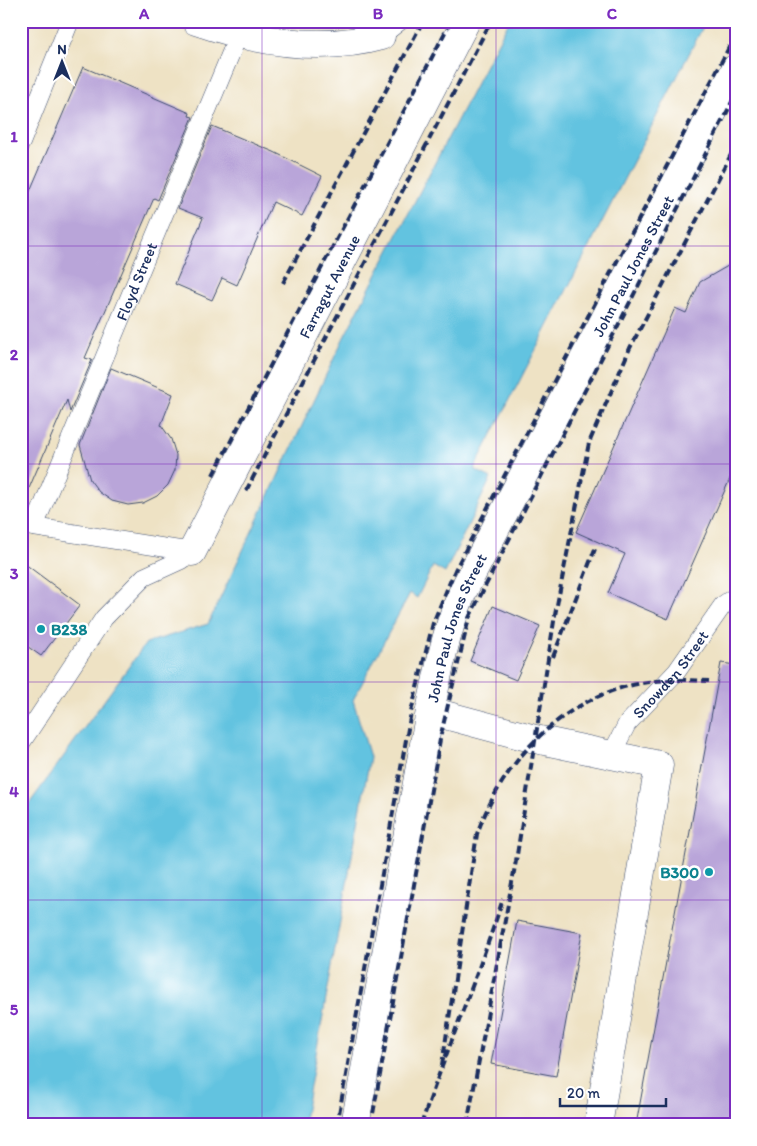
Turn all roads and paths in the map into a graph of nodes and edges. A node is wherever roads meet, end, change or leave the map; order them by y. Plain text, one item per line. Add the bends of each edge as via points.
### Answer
1 (70, 21) edge
2 (196, 21) edge
3 (466, 21) edge
4 (391, 28) edge
5 (238, 36) junction
6 (734, 75) edge
7 (21, 143) edge
8 (28, 526) edge
9 (192, 552) junction
10 (736, 596) edge
11 (430, 711) junction
12 (21, 743) edge
13 (611, 755) junction
14 (355, 1125) edge
15 (598, 1125) edge

1 - 7 lane
2 - 5 street
3 - 9 street, Farragut Avenue
4 - 5 street via 360,42 304,44
5 - 8 lane, Floyd Street
6 - 11 street, John Paul Jones Street via 464,589 454,610
8 - 9 lane
9 - 12 lane via 144,577 104,618
10 - 13 lane, Snowden Street via 723,605 677,671 626,724
11 - 13 street, John Paul Jones Street via 534,739
11 - 14 street
13 - 15 street, John Paul Jones Street via 658,765

